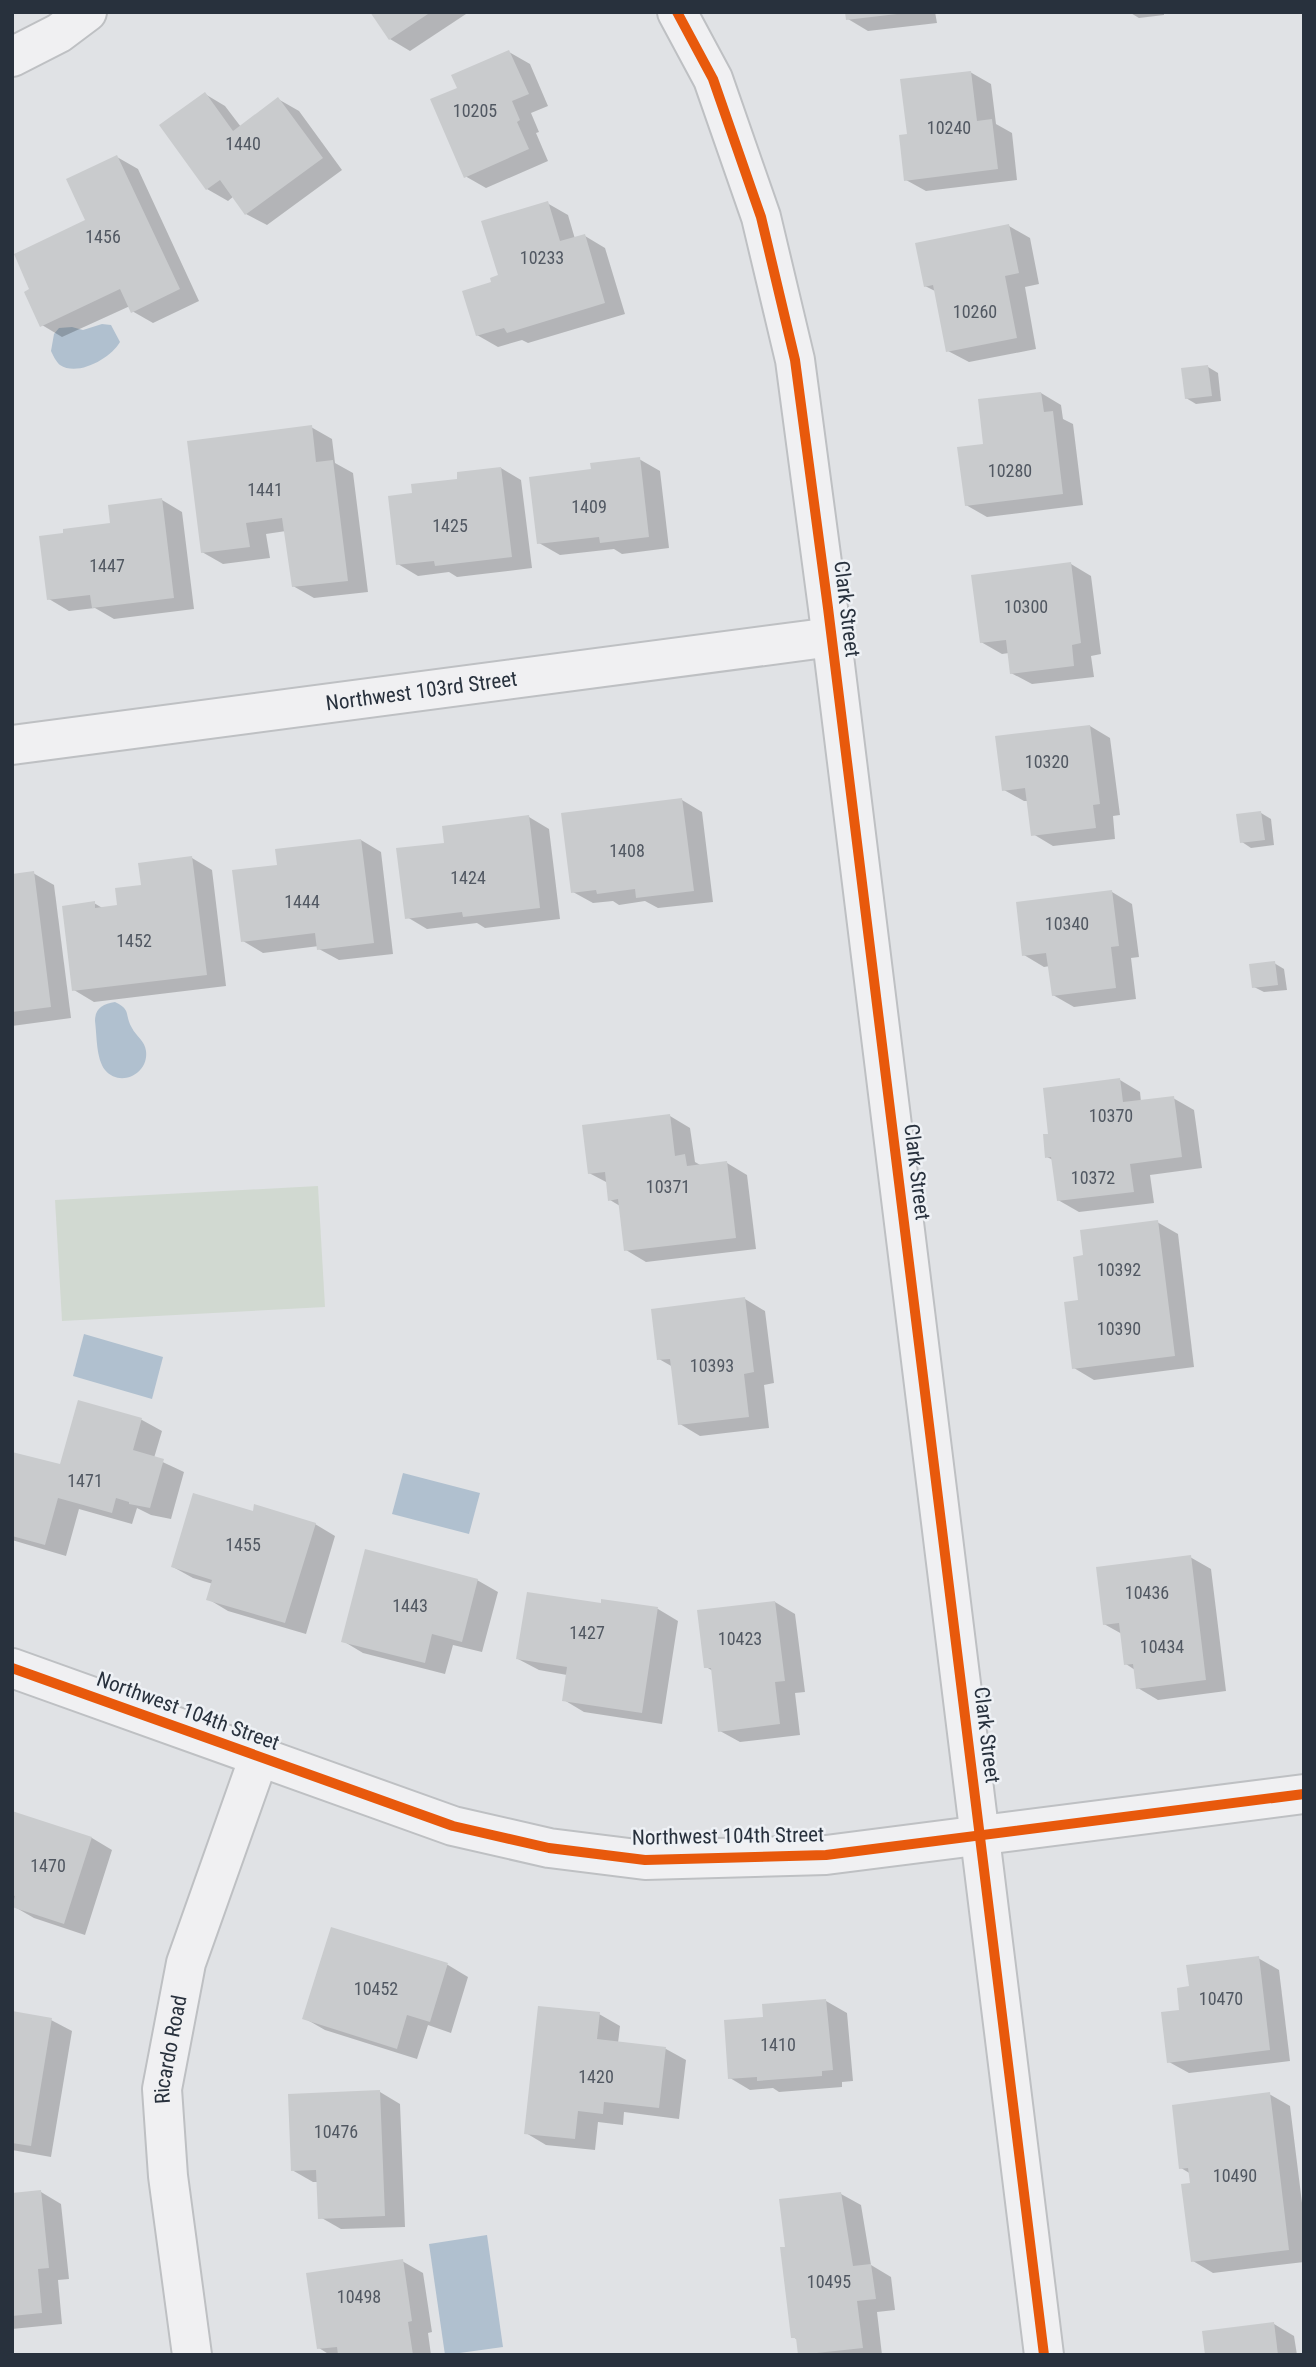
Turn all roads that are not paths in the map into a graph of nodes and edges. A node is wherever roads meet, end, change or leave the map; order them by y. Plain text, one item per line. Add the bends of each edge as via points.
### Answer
1 (87, 12) edge
2 (677, 12) edge
3 (12, 57) edge
4 (832, 637) junction
5 (12, 745) edge
6 (12, 1668) edge
7 (259, 1757) junction
8 (1304, 1794) edge
9 (980, 1836) junction
10 (192, 2355) edge
11 (1044, 2355) edge

1 - 3 street via 59,33
2 - 4 street, Clark Street via 713,79 761,217 795,360
4 - 5 street, Northwest 103rd Street
4 - 9 street, Clark Street
6 - 7 street, Northwest 104th Street
7 - 9 street, Northwest 104th Street via 453,1826 549,1848 645,1860 826,1855
7 - 10 street, Ricardo Road via 186,1964 162,2089 168,2176
8 - 9 street, Northwest 104th Street
9 - 11 street, Clark Street

